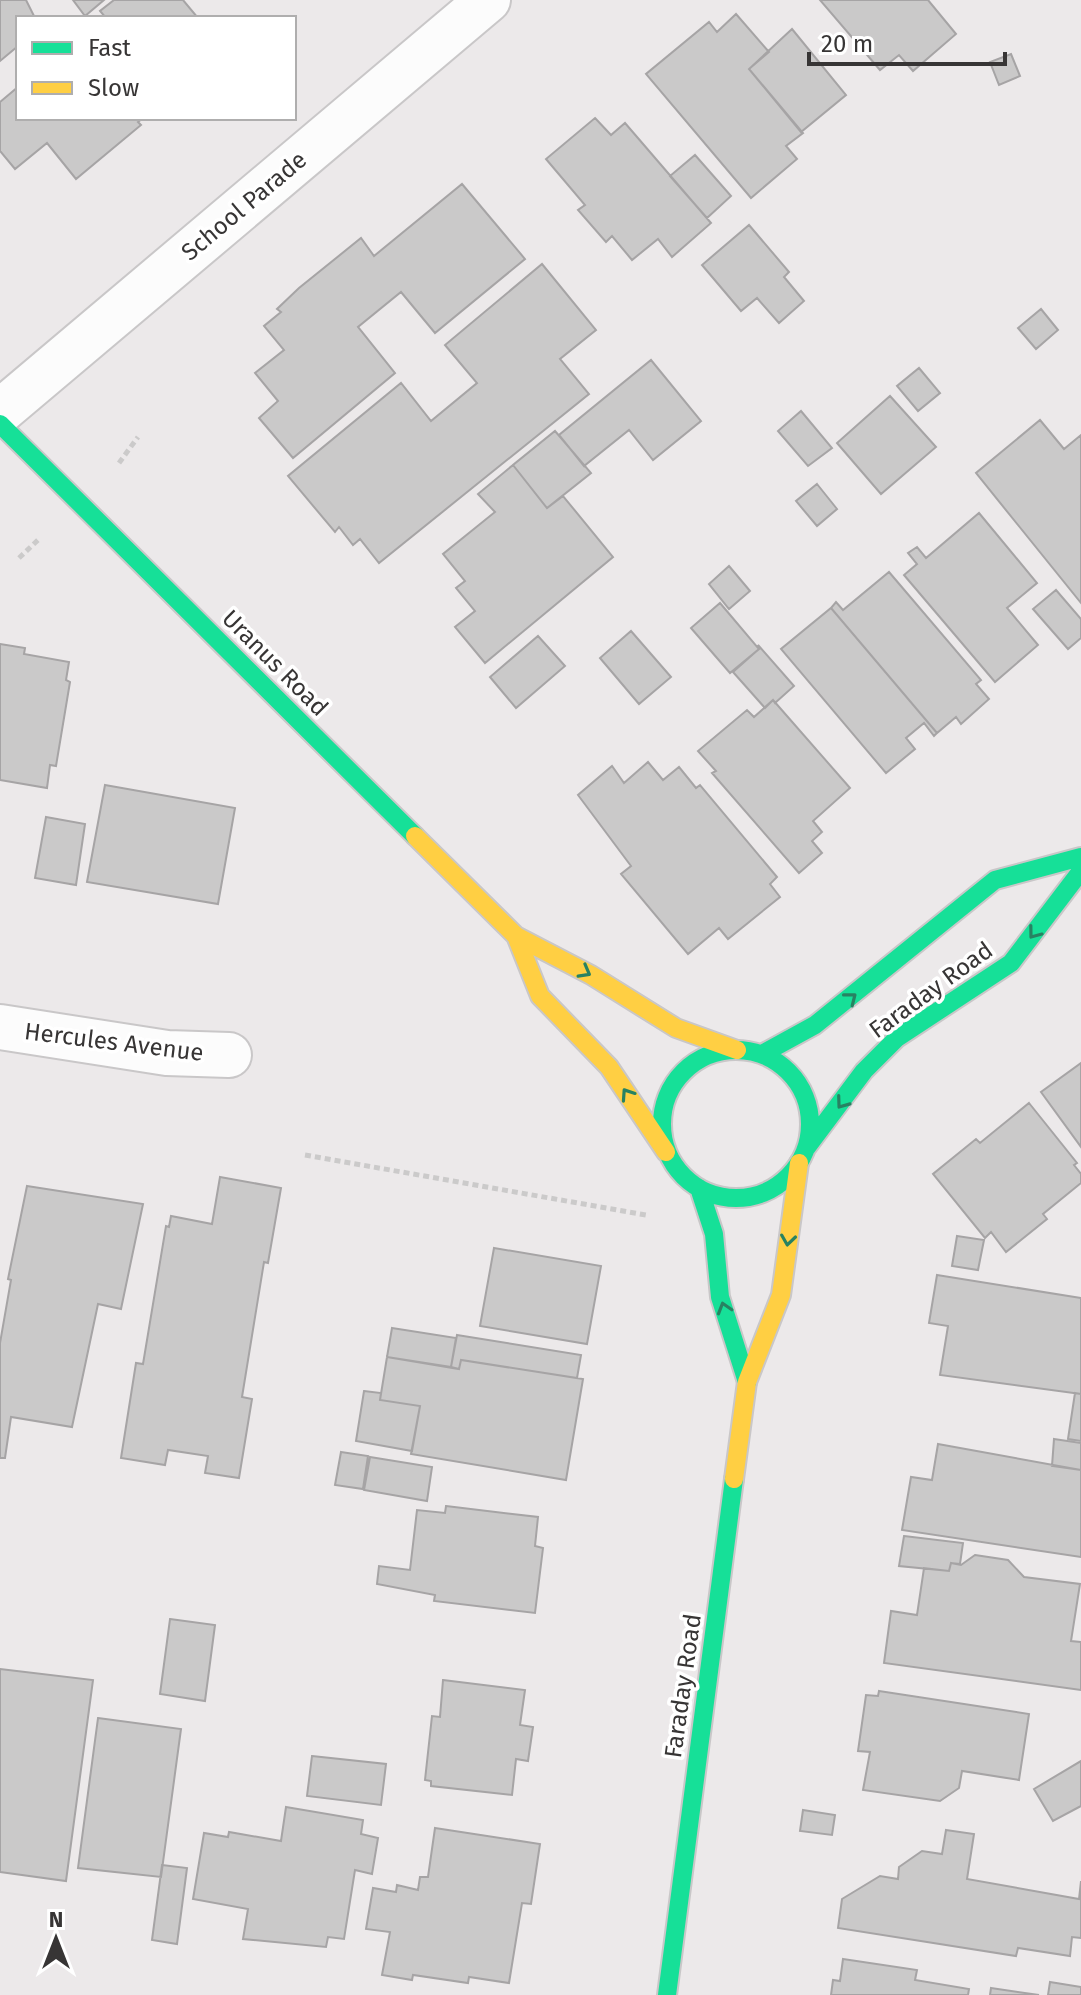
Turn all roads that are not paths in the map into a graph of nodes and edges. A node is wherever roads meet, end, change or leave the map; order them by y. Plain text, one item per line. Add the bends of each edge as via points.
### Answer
1 (488, 0) edge
2 (0, 412) edge
3 (0, 424) edge
4 (1081, 857) edge
5 (1081, 871) edge
6 (516, 936) junction
7 (0, 1027) edge
8 (737, 1050) junction
9 (762, 1054) junction
10 (229, 1055) dead end
11 (803, 1155) junction
12 (670, 1159) junction
13 (699, 1188) junction
14 (747, 1382) junction
15 (667, 1995) edge

1 - 2 street, School Parade
3 - 6 main road, Uranus Road
9 -> 4 main road, Faraday Road via 815,1025 995,880
5 -> 11 main road, Faraday Road via 1011,963 897,1038 864,1071
6 -> 8 main road, Uranus Road via 676,1028
12 -> 6 main road, Uranus Road via 609,1067 540,996
7 - 10 street, Hercules Avenue via 167,1053
8 - 9 main road
8 - 12 main road via 712,1053 689,1066 673,1085 663,1109 662,1134
9 - 11 main road via 783,1066 799,1085 810,1115
11 - 13 main road via 784,1180 765,1192 720,1197
11 -> 14 main road, Faraday Road via 781,1295
12 - 13 main road
14 -> 13 main road, Faraday Road via 720,1297 714,1234
14 - 15 main road, Faraday Road

